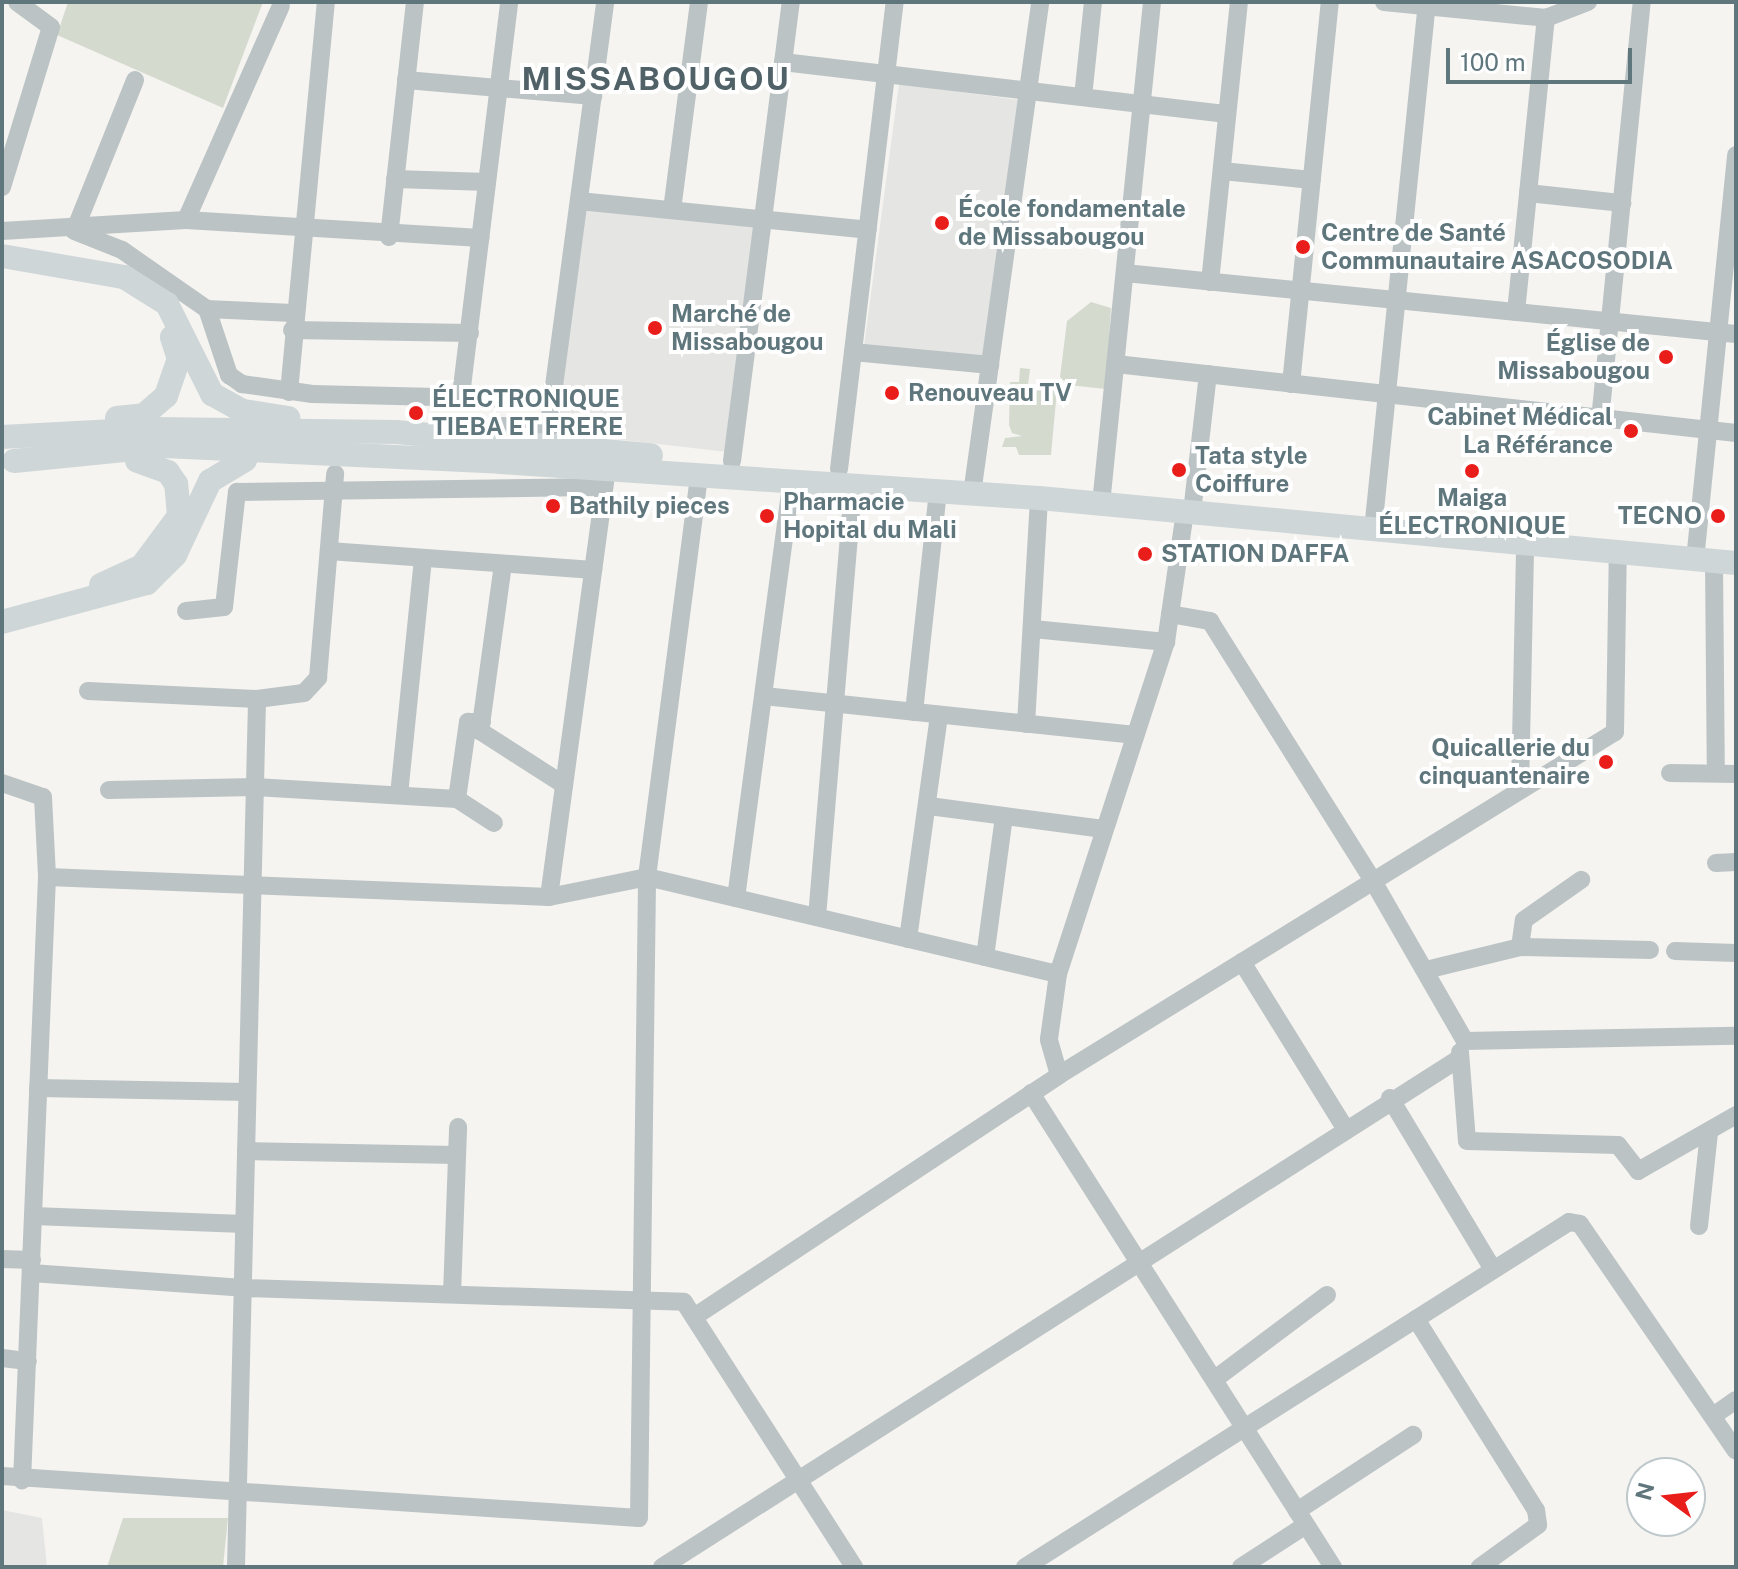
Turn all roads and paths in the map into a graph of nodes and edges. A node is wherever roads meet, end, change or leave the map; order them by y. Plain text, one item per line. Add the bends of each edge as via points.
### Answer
1 (17, 2) edge
2 (326, 2) edge
3 (415, 2) edge
4 (509, 2) edge
5 (605, 2) edge
6 (699, 2) edge
7 (791, 2) edge
8 (895, 2) edge
9 (1040, 2) edge
10 (1093, 2) edge
11 (1152, 2) edge
12 (1239, 2) edge
13 (1330, 2) edge
14 (1384, 2) edge
15 (1581, 2) edge
16 (1642, 2) edge
17 (1427, 4) edge
18 (281, 6) dead end
19 (1546, 18) junction
20 (783, 62) junction
21 (887, 74) junction
22 (135, 80) dead end
23 (406, 80) junction
24 (500, 88) junction
25 (1029, 90) junction
26 (593, 96) junction
27 (1083, 97) junction
28 (1142, 104) junction
29 (1227, 114) junction
30 (1736, 155) edge
31 (1222, 171) junction
32 (395, 179) junction
33 (1312, 180) junction
34 (487, 182) junction
35 (2, 187) edge
36 (1528, 193) junction
37 (579, 201) junction
38 (1622, 203) junction
39 (672, 210) junction
40 (186, 220) junction
41 (763, 220) junction
42 (76, 227) junction
43 (302, 229) junction
44 (868, 230) junction
45 (2, 231) edge
46 (389, 237) junction
47 (480, 238) junction
48 (2, 256) edge
49 (2, 272) edge
50 (1125, 273) junction
51 (1210, 282) junction
52 (1301, 291) junction
53 (1397, 300) junction
54 (207, 309) junction
55 (1516, 312) junction
56 (1610, 321) junction
57 (293, 322) junction
58 (470, 333) junction
59 (1727, 333) edge
60 (853, 352) junction
61 (1116, 364) junction
62 (990, 365) junction
63 (1208, 374) junction
64 (1291, 384) junction
65 (289, 392) junction
66 (461, 395) junction
67 (1387, 395) junction
68 (506, 397) junction
69 (552, 400) junction
70 (144, 415) junction
71 (268, 415) junction
72 (1600, 420) junction
73 (396, 432) junction
74 (1708, 432) junction
75 (1736, 433) edge
76 (13, 435) edge
77 (502, 444) junction
78 (245, 460) junction
79 (137, 461) junction
80 (732, 461) junction
81 (8, 462) edge
82 (332, 473) junction
83 (699, 475) junction
84 (846, 477) junction
85 (605, 478) junction
86 (792, 481) junction
87 (938, 491) junction
88 (972, 494) junction
89 (1039, 498) junction
90 (1101, 504) junction
91 (1189, 512) junction
92 (1373, 530) junction
93 (1525, 543) junction
94 (329, 551) junction
95 (1618, 551) junction
96 (423, 558) junction
97 (1715, 562) edge
98 (503, 564) junction
99 (593, 570) junction
100 (2, 608) edge
101 (186, 611) dead end
102 (1170, 614) junction
103 (2, 622) edge
104 (1033, 629) junction
105 (1166, 642) junction
106 (88, 691) dead end
107 (764, 696) junction
108 (257, 699) junction
109 (835, 703) junction
110 (914, 712) junction
111 (939, 715) junction
112 (482, 722) junction
113 (1026, 724) junction
114 (1133, 735) junction
115 (1670, 773) dead end
116 (1716, 773) junction
117 (1736, 774) edge
118 (2, 783) edge
119 (564, 785) junction
120 (255, 787) junction
121 (109, 790) dead end
122 (1520, 790) junction
123 (399, 795) junction
124 (457, 799) junction
125 (929, 806) junction
126 (1004, 816) junction
127 (494, 823) dead end
128 (1103, 829) junction
129 (1736, 862) edge
130 (1716, 863) dead end
131 (47, 877) junction
132 (647, 877) junction
133 (1581, 880) dead end
134 (1373, 881) junction
135 (252, 885) junction
136 (549, 897) junction
137 (736, 898) junction
138 (817, 917) junction
139 (908, 939) junction
140 (1520, 947) junction
141 (1650, 950) dead end
142 (1675, 951) dead end
143 (1736, 953) edge
144 (985, 957) junction
145 (1242, 962) junction
146 (1426, 970) junction
147 (1058, 974) junction
148 (1736, 1036) edge
149 (1465, 1041) junction
150 (1457, 1060) junction
151 (1059, 1075) junction
152 (38, 1088) junction
153 (247, 1092) junction
154 (1031, 1093) junction
155 (1390, 1098) junction
156 (1736, 1115) edge
157 (458, 1127) dead end
158 (1346, 1130) junction
159 (1709, 1132) junction
160 (246, 1151) junction
161 (457, 1155) junction
162 (33, 1216) junction
163 (244, 1224) junction
164 (1699, 1226) dead end
165 (2, 1259) edge
166 (1137, 1262) junction
167 (31, 1267) junction
168 (1492, 1268) junction
169 (243, 1288) junction
170 (452, 1294) junction
171 (1327, 1295) dead end
172 (642, 1300) junction
173 (694, 1317) junction
174 (1416, 1319) junction
175 (2, 1358) edge
176 (28, 1361) junction
177 (1215, 1379) junction
178 (1736, 1400) edge
179 (1713, 1416) junction
180 (1245, 1429) junction
181 (1413, 1435) dead end
182 (1736, 1451) edge
183 (2, 1476) edge
184 (22, 1480) junction
185 (798, 1480) junction
186 (238, 1493) junction
187 (1302, 1518) junction
188 (1055, 1559) edge
189 (1508, 1559) edge
190 (236, 1567) edge
191 (662, 1567) edge
192 (854, 1567) edge
193 (1025, 1567) edge
194 (1241, 1567) edge
195 (1333, 1567) edge
196 (1480, 1567) edge

1 - 35 street via 51,27
2 - 43 street
3 - 23 street
4 - 24 street
5 - 26 street
6 - 39 street
7 - 20 street
8 - 21 street
9 - 25 street
10 - 27 street
11 - 28 street
12 - 29 street
13 - 33 street
14 - 17 street
15 - 19 street
16 - 38 street
17 - 19 street
17 - 53 street
18 - 40 street
19 - 36 street
20 - 21 street
20 - 41 street
21 - 25 street
21 - 44 street
22 - 42 street
23 - 24 street
23 - 32 street
24 - 26 street
24 - 34 street
25 - 27 street
25 - 62 street
26 - 37 street
27 - 28 street
28 - 29 street
28 - 50 street
29 - 31 street
30 - 59 street
31 - 33 street
31 - 51 street
32 - 34 street
32 - 46 street
33 - 52 street
34 - 47 street
36 - 38 street
36 - 55 street
37 - 39 street
37 - 69 street
38 - 56 street
39 - 41 street
40 - 42 street
40 - 43 street
41 - 44 street
41 - 80 street
42 - 45 street
42 - 54 street via 122,250
43 - 46 street
43 - 57 street
44 - 60 street
46 - 47 street
47 - 58 street
48 - 71 main road via 97,269 148,290 167,304 212,394 227,406
49 - 70 main road via 100,280 147,304 164,322 179,359 166,396
50 - 51 street
50 - 61 street
51 - 52 street
52 - 53 street
52 - 64 street
53 - 55 street
53 - 67 street
54 - 57 street
54 - 65 street via 229,375 242,384
55 - 56 street
56 - 59 street
56 - 72 street
57 - 58 street
57 - 65 street
58 - 66 street
59 - 74 street
60 - 62 street
60 - 84 street
61 - 63 street
61 - 90 street
62 - 88 street
63 - 64 street
63 - 91 street
64 - 67 street
65 - 66 street
66 - 68 street
67 - 72 street
67 - 92 street
68 - 69 street
68 - 77 street
69 - 77 street via 548,431
70 - 71 main road
70 - 76 main road
71 - 73 main road
72 - 74 street
73 - 76 main road
73 - 77 main road
74 - 75 street
74 - 97 street
77 - 80 main road
77 - 82 main road
77 - 85 main road
78 - 79 main road
78 - 82 main road
78 - 103 main road via 210,481 175,555 147,583
79 - 81 main road
79 - 100 main road via 159,465 176,484 179,516 163,545 142,566 107,584
80 - 84 main road
81 - 82 main road via 164,446
82 - 85 street
82 - 94 street
82 - 101 street via 237,492 224,607
83 - 85 main road
83 - 86 main road
83 - 132 street
84 - 86 main road
84 - 87 main road
84 - 109 street
85 - 99 street
86 - 107 street
87 - 88 main road
87 - 110 street
88 - 89 main road
89 - 90 main road
89 - 104 street
90 - 91 main road
91 - 92 main road
91 - 102 street
92 - 93 main road
93 - 95 main road
93 - 122 street
94 - 96 street
94 - 108 street via 318,678 304,693
95 - 97 main road
95 - 122 street via 1615,732
96 - 98 street
96 - 123 street
97 - 116 street
98 - 99 street
98 - 112 street
99 - 119 street
102 - 105 street
102 - 134 street via 1210,621
104 - 105 street
104 - 113 street
105 - 114 street
106 - 108 street
107 - 109 street
107 - 137 street
108 - 120 street
109 - 110 street
109 - 138 street
110 - 111 street
111 - 113 street
111 - 125 street
112 - 119 street via 480,731
112 - 124 street via 468,722
113 - 114 street
114 - 128 street
115 - 116 street
116 - 117 street
118 - 131 street via 43,797
119 - 136 street
120 - 121 street
120 - 123 street
120 - 135 street
122 - 134 street
123 - 124 street
124 - 127 street
125 - 126 street
125 - 139 street
126 - 128 street
126 - 144 street
128 - 147 street
129 - 130 street
131 - 135 street
131 - 152 street
132 - 136 street
132 - 137 street
132 - 172 street
133 - 140 street via 1524,920
134 - 145 street
134 - 146 street
135 - 136 street
135 - 153 street
137 - 138 street
138 - 139 street
139 - 144 street
140 - 141 street
140 - 146 street
142 - 143 street
144 - 147 street
145 - 151 street
145 - 158 street
146 - 149 street
147 - 151 street via 1049,1039
148 - 149 street
149 - 150 street
150 - 155 street
150 - 159 street via 1467,1141 1618,1145 1638,1171
151 - 154 street
152 - 153 street
152 - 162 street
153 - 160 street
154 - 166 street
154 - 173 street
155 - 158 street
155 - 168 street
156 - 159 street
157 - 161 street
158 - 166 street
159 - 164 street
160 - 161 street
160 - 163 street
161 - 170 street
162 - 163 street
162 - 167 street
163 - 169 street
165 - 167 street
166 - 177 street
166 - 185 street
167 - 169 street
167 - 176 street
168 - 174 street
168 - 179 street via 1569,1222 1580,1224
169 - 170 street
169 - 186 street
170 - 172 street
171 - 177 street
172 - 173 street via 684,1302
172 - 186 street via 639,1518
173 - 185 street
174 - 180 street
174 - 189 street via 1536,1510 1538,1525
175 - 176 street
176 - 184 street
177 - 180 street
178 - 179 street
179 - 182 street
180 - 187 street
180 - 188 street
181 - 187 street
183 - 184 street
184 - 186 street
185 - 191 street
185 - 192 street
186 - 190 street
187 - 194 street
187 - 195 street
188 - 193 street
189 - 196 street

